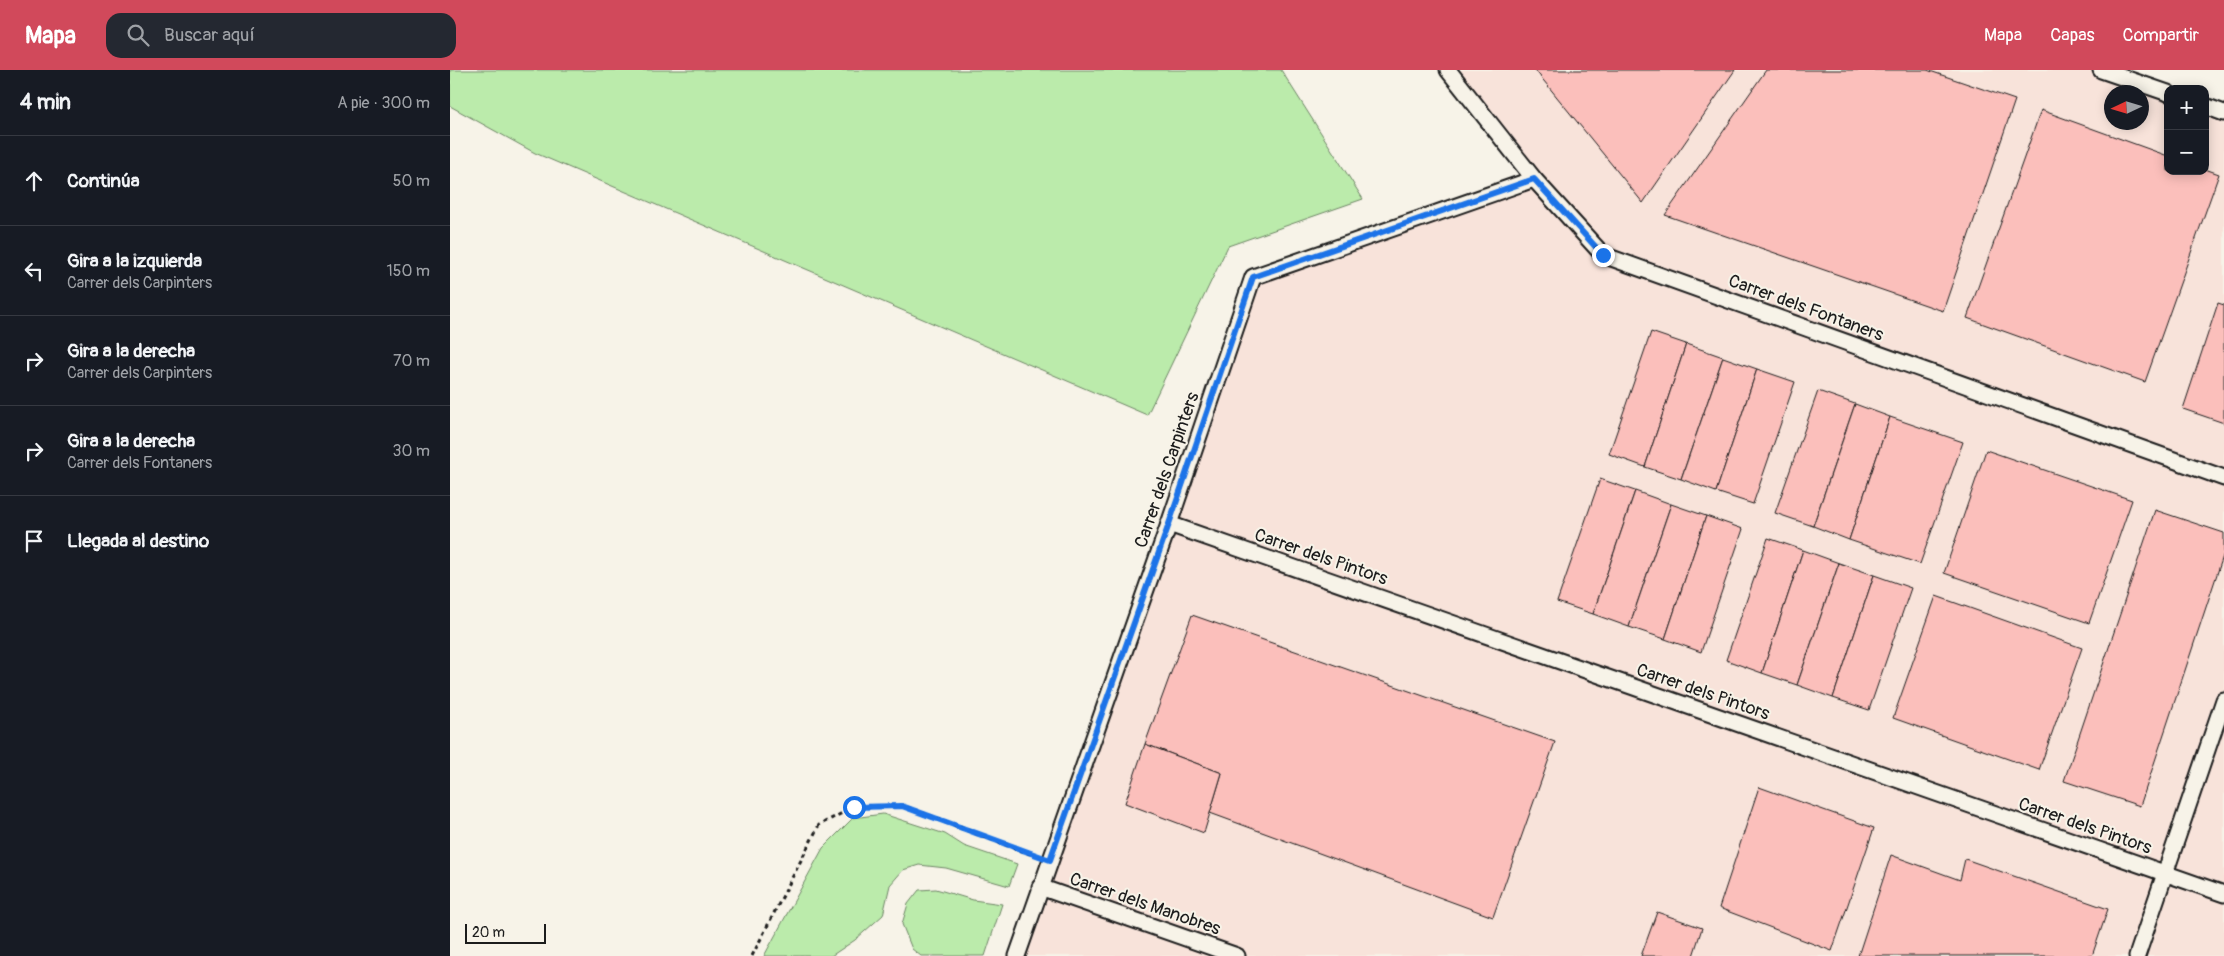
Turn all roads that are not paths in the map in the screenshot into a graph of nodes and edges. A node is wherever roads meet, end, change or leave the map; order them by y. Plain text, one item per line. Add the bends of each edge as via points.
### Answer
1 (1448, 70) edge
2 (2101, 70) edge
3 (2164, 92) edge
4 (2209, 107) edge
5 (2224, 112) edge
6 (1534, 179) junction
7 (2224, 478) edge
8 (1169, 524) junction
9 (2224, 700) edge
10 (2164, 874) junction
11 (1040, 887) junction
12 (2224, 894) edge
13 (1017, 956) edge
14 (1237, 956) edge
15 (2137, 956) edge

1 - 6 lane, Carrer dels Fontaners
2 - 3 lane
4 - 5 lane
6 - 7 lane, Carrer dels Fontaners via 1603,255
6 - 8 lane, Carrer dels Carpinters via 1253,277
8 - 10 lane, Carrer dels Pintors
8 - 11 lane, Carrer dels Carpinters
9 - 10 lane
10 - 12 lane, Carrer dels Pintors
10 - 15 lane
11 - 13 lane, Carrer dels Carpinters
11 - 14 lane, Carrer dels Manobres

